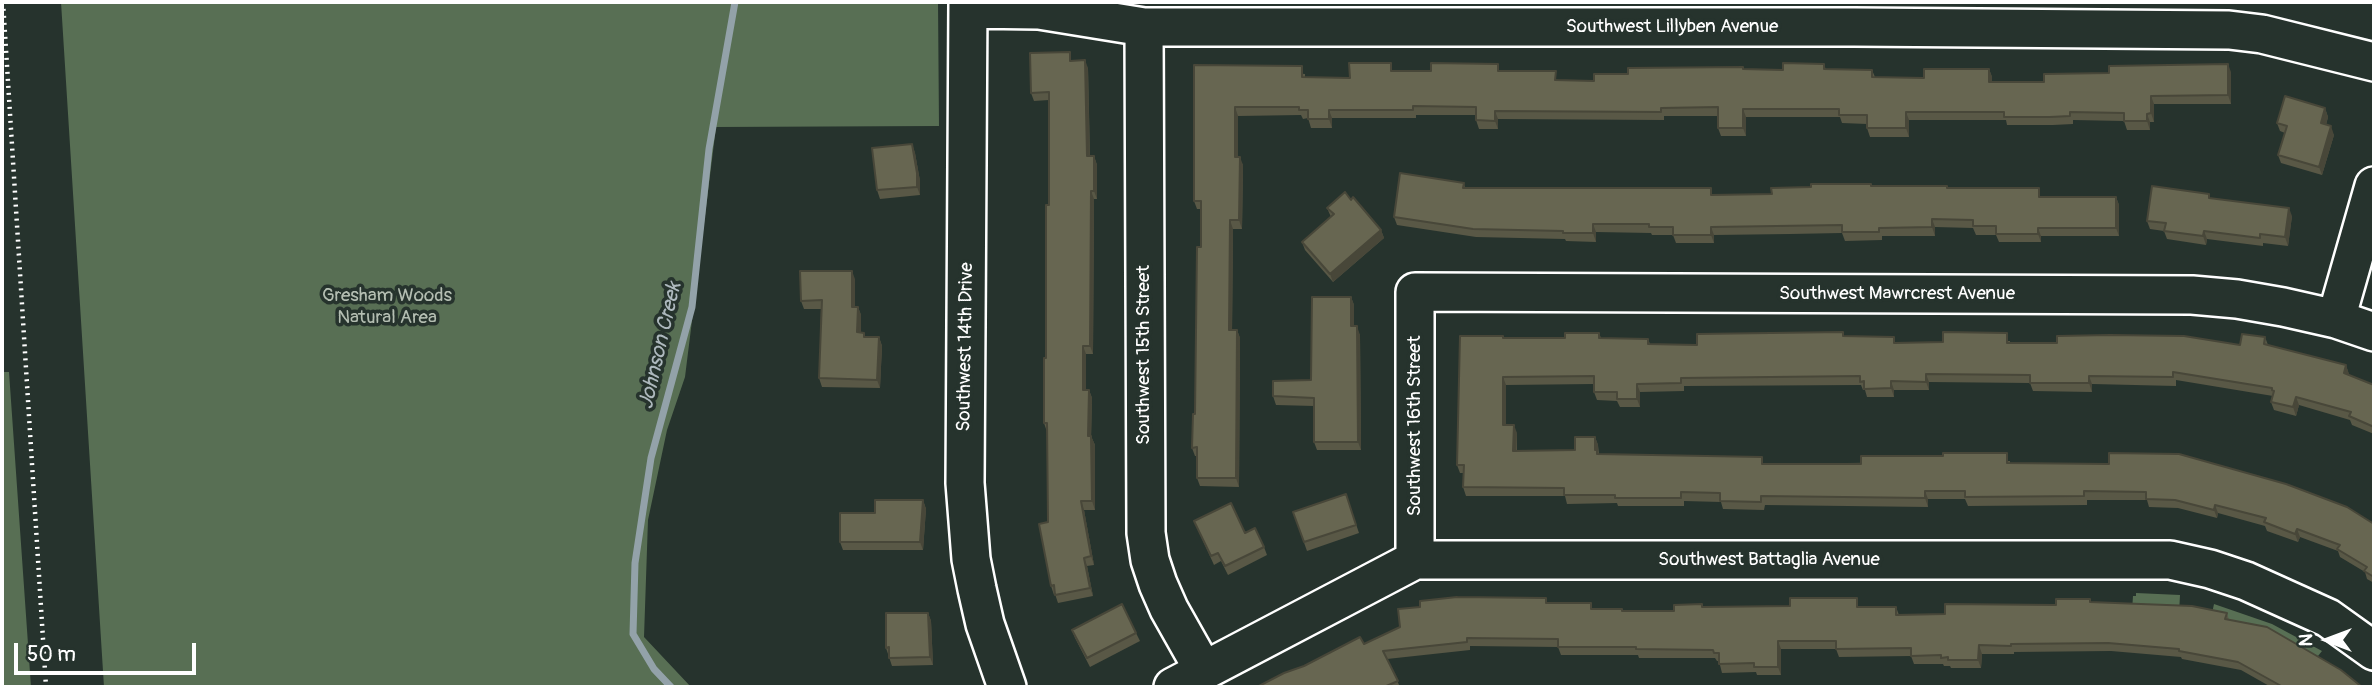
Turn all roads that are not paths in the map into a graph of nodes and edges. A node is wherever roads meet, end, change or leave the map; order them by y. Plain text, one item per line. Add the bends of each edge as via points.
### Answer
1 (968, 5) edge
2 (1854, 15) edge
3 (1144, 27) junction
4 (2374, 62) edge
5 (2374, 186) edge
6 (1415, 292) joint
7 (2336, 319) junction
8 (2374, 332) edge
9 (1415, 560) junction
10 (2374, 651) edge
11 (1189, 679) edge
12 (1007, 687) edge

1 - 3 street, Southwest Lillyben Avenue via 1039,10
1 - 12 street, Southwest 14th Drive via 965,483 977,589
2 - 3 street, Southwest Lillyben Avenue
2 - 4 street, Southwest Lillyben Avenue via 2229,30
3 - 11 street, Southwest 15th Street via 1146,533 1150,560
5 - 7 street
6 - 7 street, Southwest Mawrcrest Avenue via 2192,295
6 - 9 street, Southwest 16th Street
7 - 8 street, Southwest Mawrcrest Avenue
9 - 10 street, Southwest Battaglia Avenue via 2169,560 2246,581 2328,618
9 - 11 street, Southwest Battaglia Avenue

